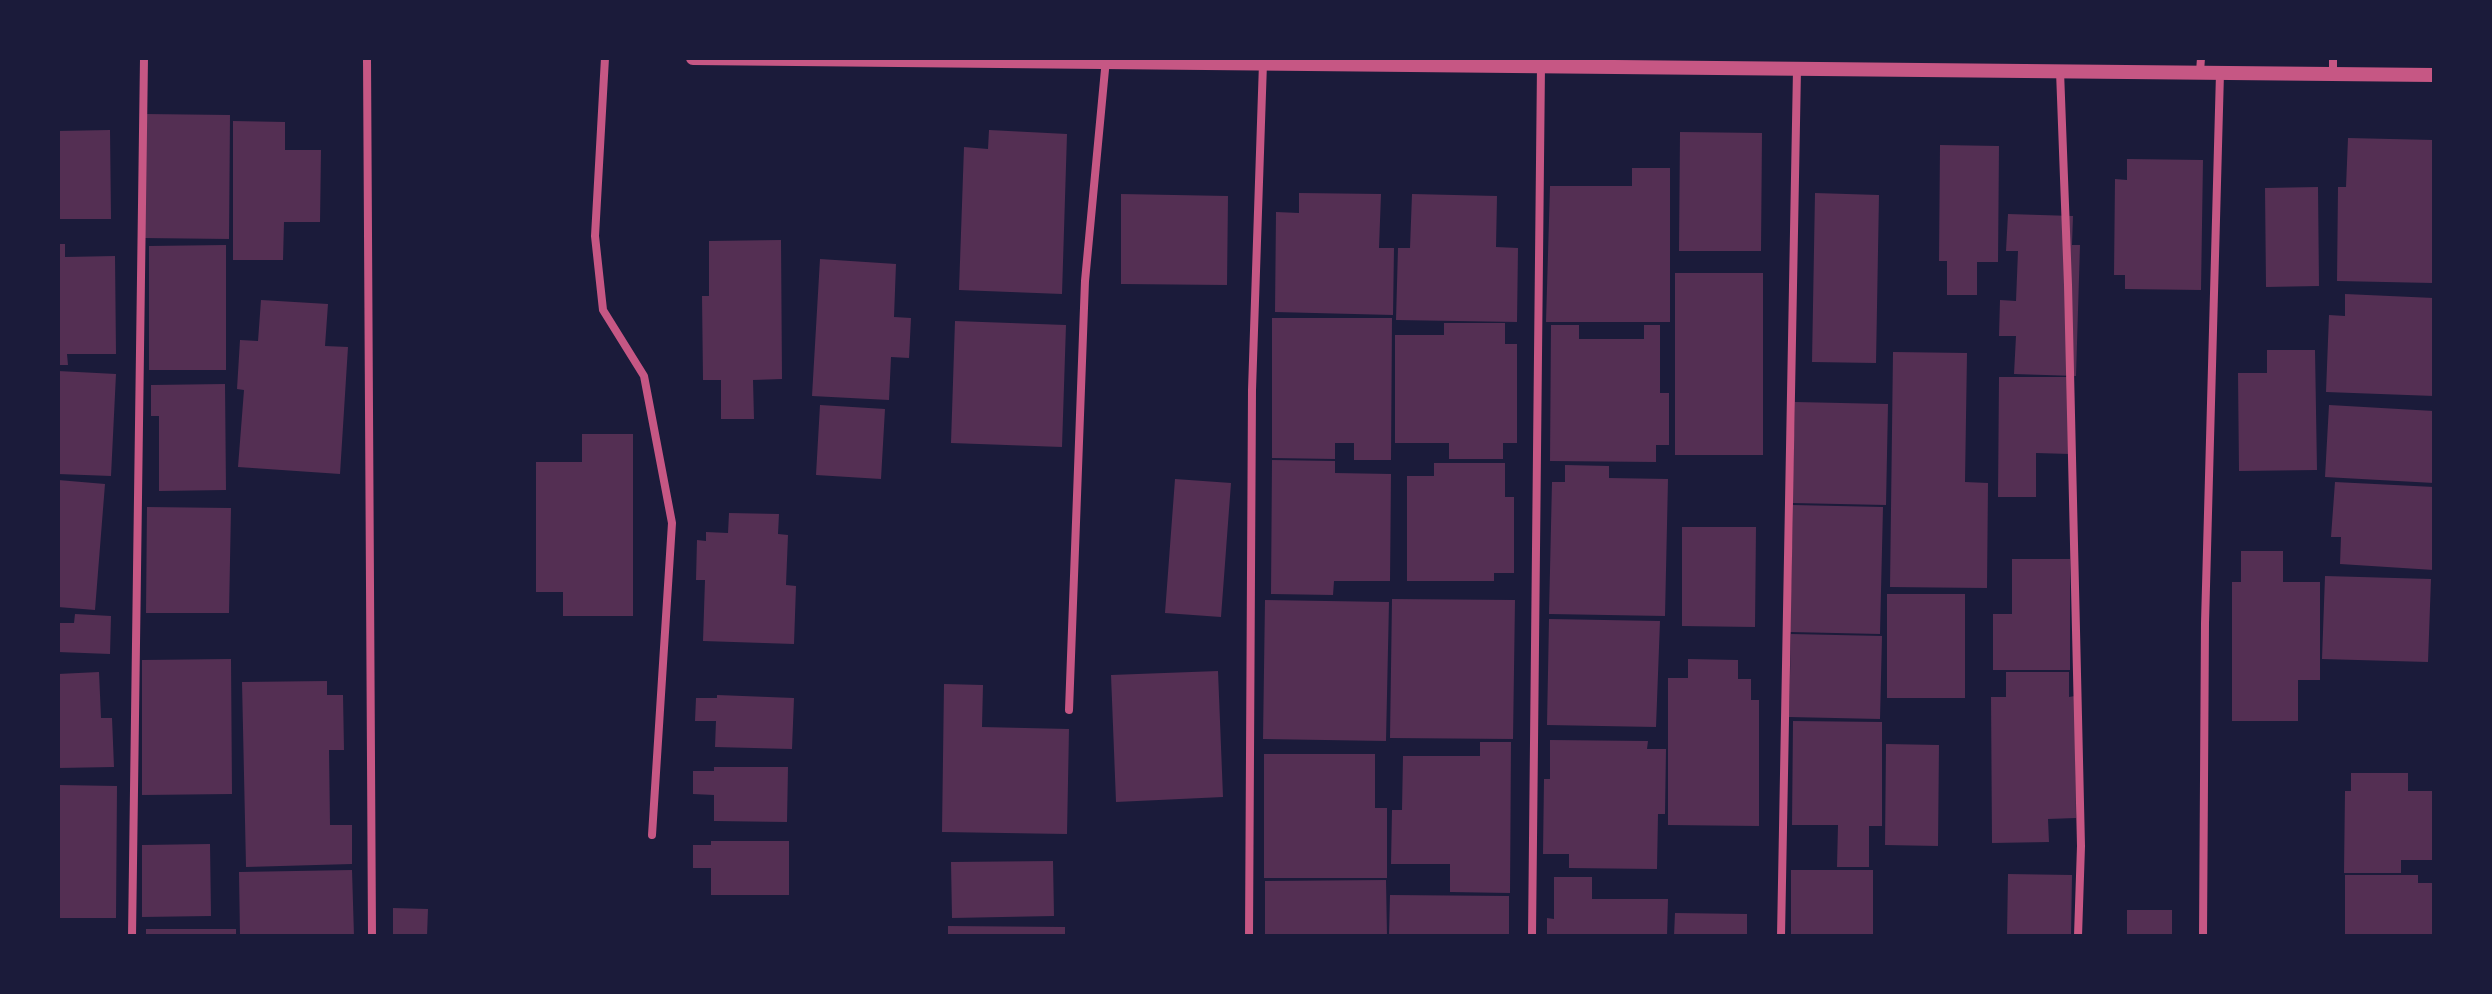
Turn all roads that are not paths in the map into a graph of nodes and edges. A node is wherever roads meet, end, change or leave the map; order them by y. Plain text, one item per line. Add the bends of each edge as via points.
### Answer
1 (144, 58) edge
2 (367, 58) edge
3 (605, 58) edge
4 (693, 58) edge
5 (2333, 58) edge
6 (764, 59) edge
7 (988, 59) edge
8 (1106, 59) edge
9 (1335, 60) edge
10 (1263, 63) junction
11 (1671, 63) edge
12 (1882, 64) edge
13 (1541, 65) junction
14 (2200, 65) edge
15 (1797, 69) junction
16 (2060, 71) junction
17 (2220, 73) junction
18 (2333, 74) junction
19 (2434, 75) edge
20 (1069, 710) dead end
21 (652, 835) dead end
22 (132, 936) edge
23 (372, 936) edge
24 (1249, 936) edge
25 (1532, 936) edge
26 (1781, 936) edge
27 (2078, 936) edge
28 (2203, 936) edge

1 - 22 street
2 - 23 street
3 - 21 street via 595,236 603,310 644,376 672,523
4 - 6 street
5 - 18 street
6 - 7 street
7 - 8 street
8 - 10 street
8 - 20 street via 1085,281
9 - 10 street
9 - 13 street
10 - 24 street via 1252,390
11 - 13 street
11 - 15 street
12 - 15 street
12 - 16 street
13 - 25 street
14 - 16 street
14 - 17 street
15 - 26 street
16 - 27 street via 2081,846
17 - 18 street
17 - 28 street via 2205,623
18 - 19 street

